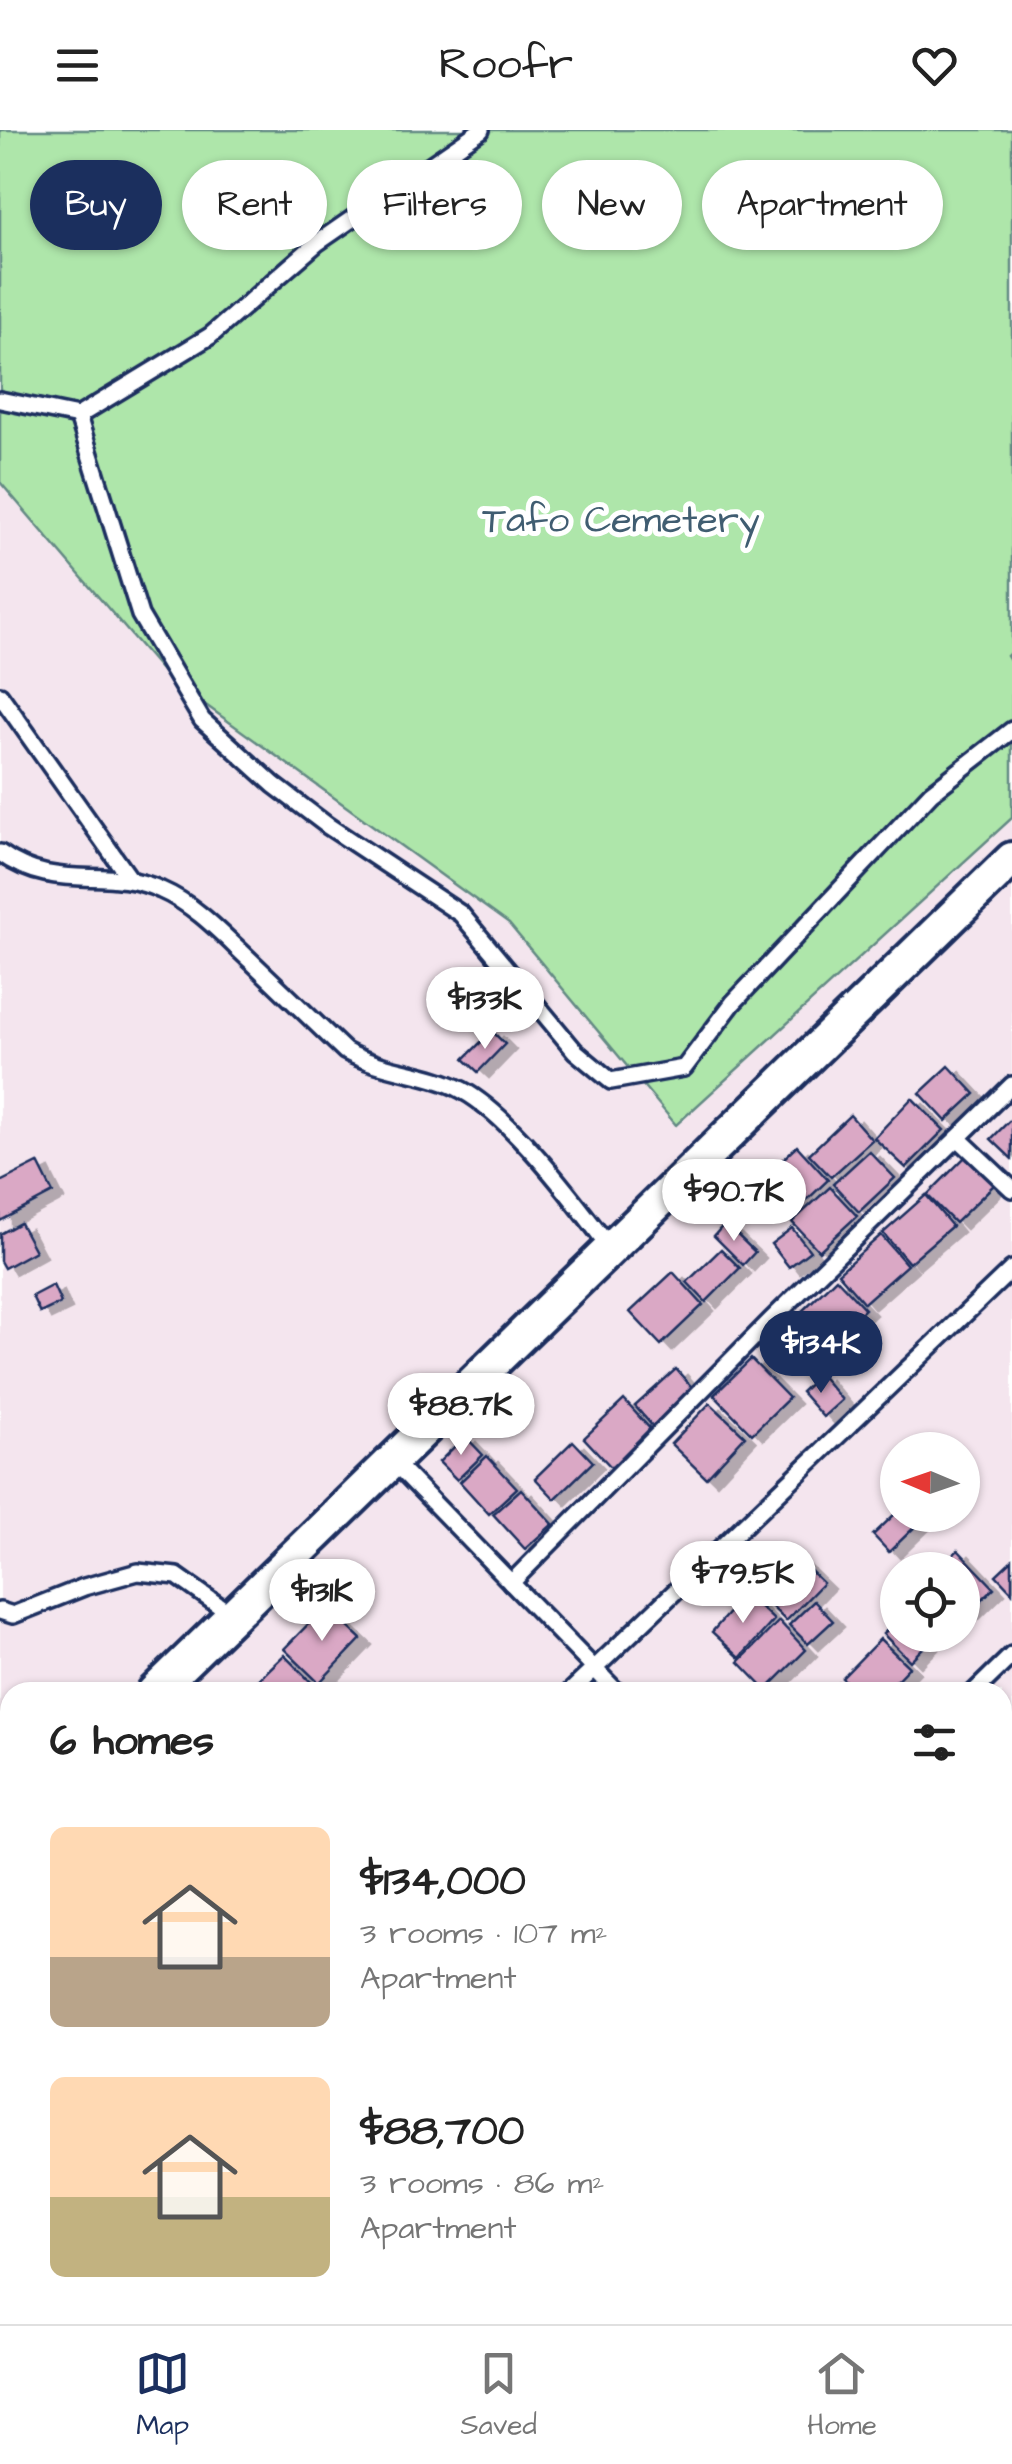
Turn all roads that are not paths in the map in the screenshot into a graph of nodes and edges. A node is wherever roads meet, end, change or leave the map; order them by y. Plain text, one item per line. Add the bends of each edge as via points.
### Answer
1 (481, 130) edge
2 (0, 400) edge
3 (78, 416) junction
4 (0, 696) edge
5 (1012, 730) edge
6 (0, 852) edge
7 (1012, 860) edge
8 (130, 879) junction
9 (1012, 1085) edge
10 (958, 1138) junction
11 (1012, 1190) edge
12 (610, 1248) junction
13 (1012, 1269) edge
14 (392, 1460) junction
15 (511, 1583) junction
16 (232, 1615) junction
17 (4, 1618) edge
18 (1012, 1655) edge
19 (594, 1669) junction
20 (164, 1682) edge
21 (580, 1682) edge
22 (608, 1682) edge
23 (984, 1682) edge

1 - 3 lane via 318,243 210,336
2 - 3 lane
3 - 5 lane via 140,615 202,720 288,795 461,914 575,1050 611,1081 684,1068 733,1003 931,793
4 - 8 lane
6 - 8 lane via 44,874
7 - 12 street
8 - 12 lane via 182,901 345,1051 370,1065 462,1090 505,1124
9 - 10 lane
10 - 11 lane
10 - 15 lane
12 - 14 street
13 - 19 lane
14 - 15 lane
14 - 16 street
15 - 19 lane
16 - 17 lane via 177,1576 138,1572
16 - 20 street
18 - 23 lane
19 - 21 lane
19 - 22 lane

